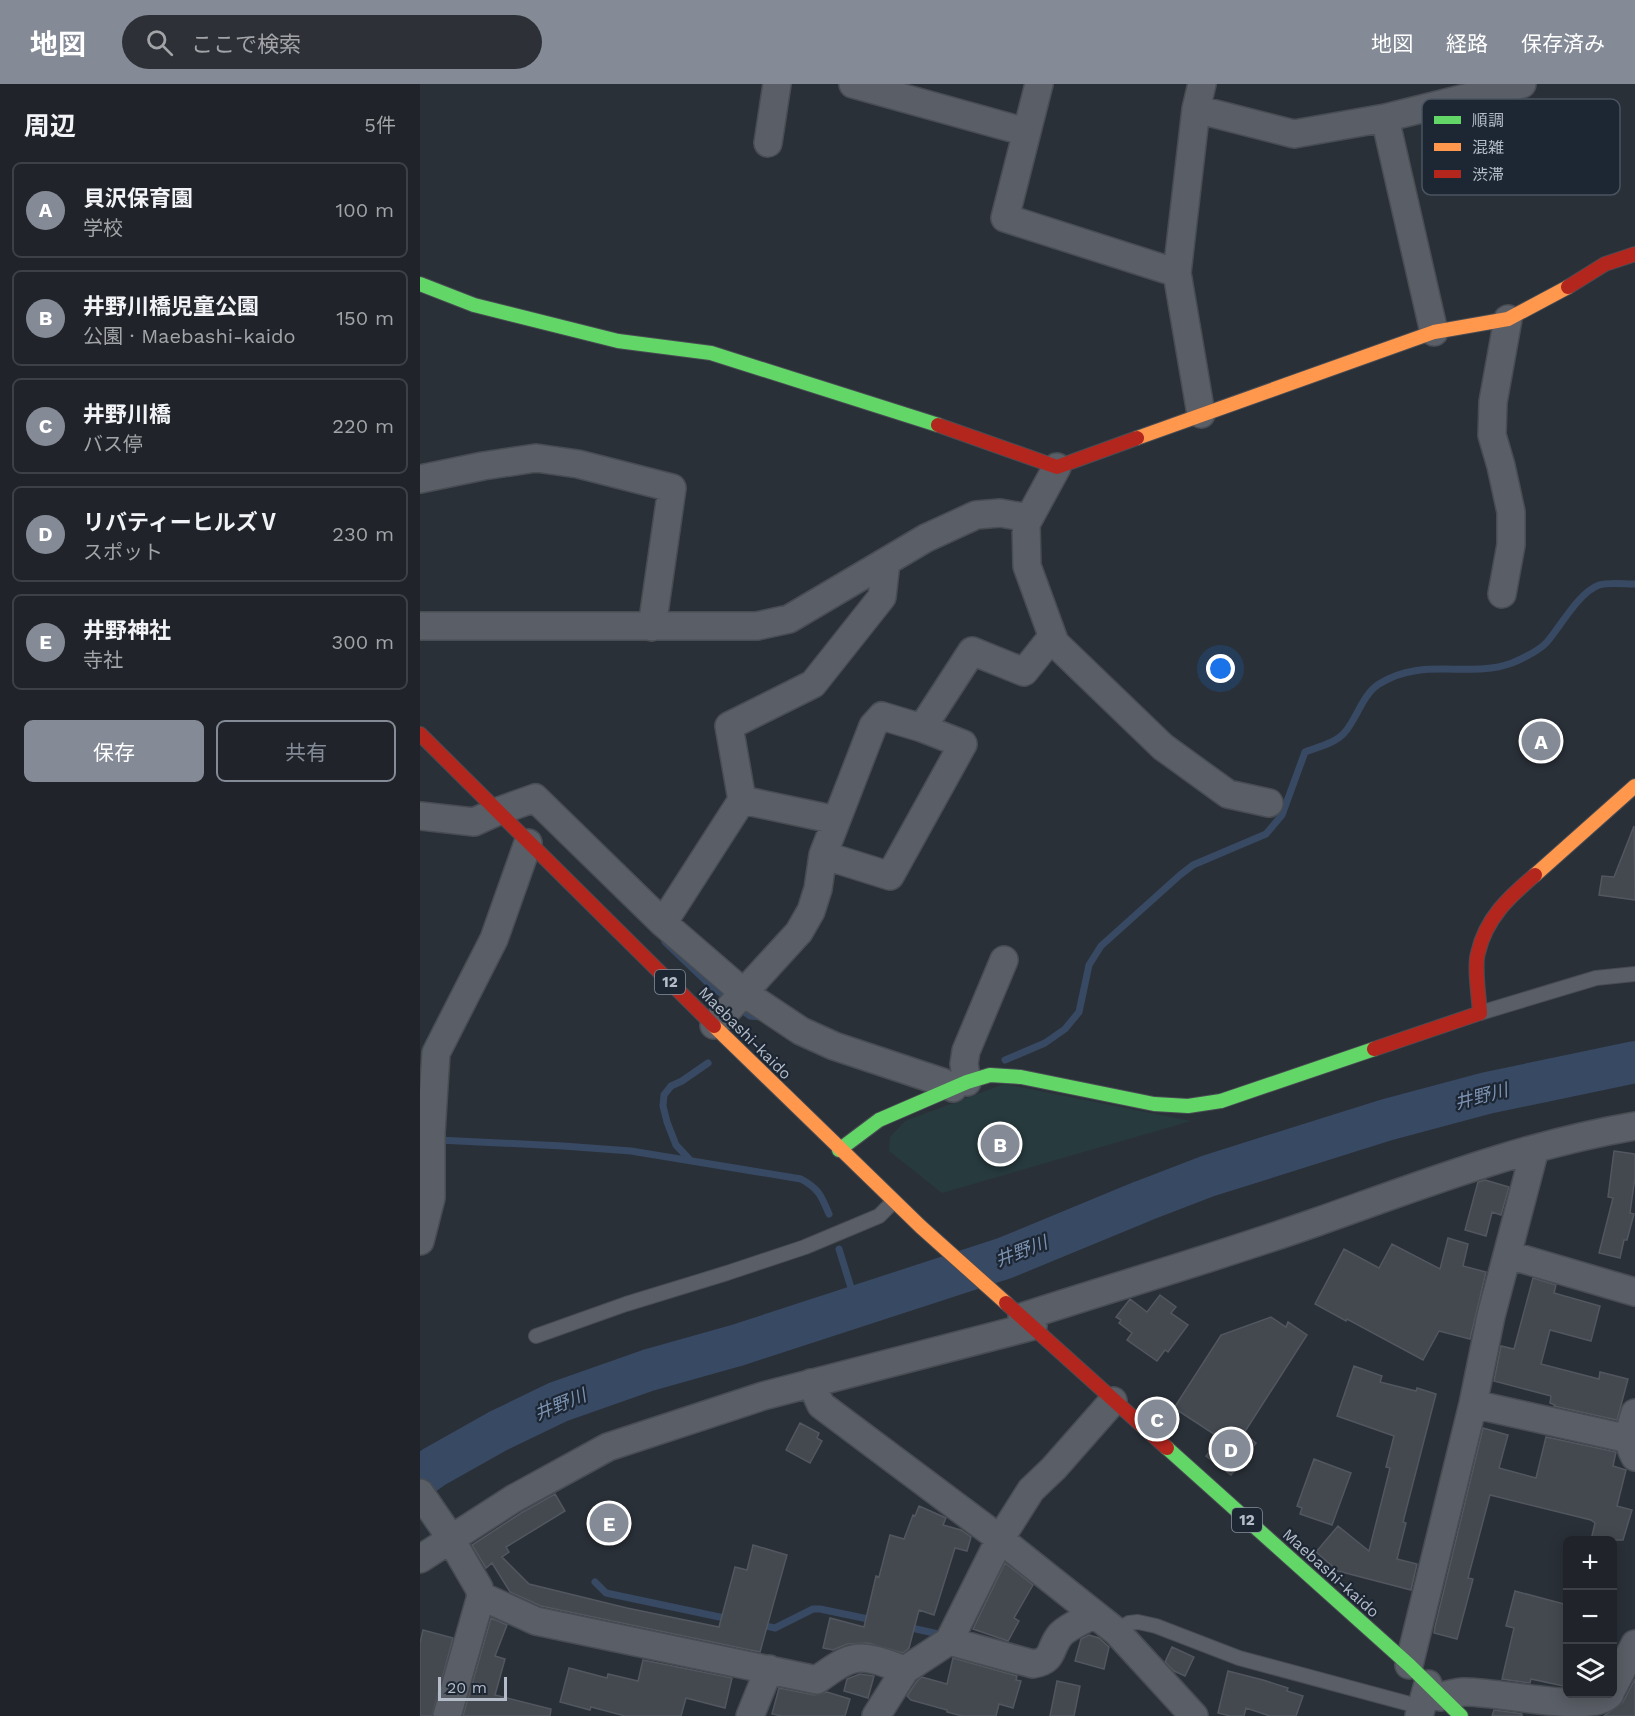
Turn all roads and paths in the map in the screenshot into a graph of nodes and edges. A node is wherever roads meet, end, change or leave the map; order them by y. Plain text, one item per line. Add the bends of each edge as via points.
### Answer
1 (777, 84) edge
2 (1039, 84) edge
3 (1522, 84) edge
4 (868, 86) edge
5 (1199, 96) edge
6 (1462, 99) edge
7 (1422, 109) edge
8 (1385, 118) junction
9 (1026, 132) junction
10 (768, 143) dead end
11 (1635, 254) edge
12 (1177, 273) junction
13 (420, 284) edge
14 (1508, 319) junction
15 (1434, 332) junction
16 (1201, 414) junction
17 (1057, 467) junction
18 (420, 479) edge
19 (1029, 518) junction
20 (886, 562) junction
21 (1502, 594) dead end
22 (420, 626) edge
23 (652, 627) junction
24 (1052, 637) junction
25 (922, 728) junction
26 (420, 734) edge
27 (1635, 786) edge
28 (742, 800) junction
29 (1269, 802) dead end
30 (496, 812) junction
31 (420, 816) edge
32 (836, 820) junction
33 (528, 843) junction
34 (823, 855) junction
35 (663, 923) junction
36 (1004, 960) dead end
37 (1635, 974) edge
38 (744, 993) junction
39 (1480, 1013) junction
40 (714, 1025) junction
41 (960, 1085) junction
42 (1635, 1126) edge
43 (1535, 1149) junction
44 (839, 1150) junction
45 (894, 1201) junction
46 (420, 1241) edge
47 (1509, 1255) junction
48 (1635, 1292) edge
49 (1024, 1318) junction
50 (536, 1336) dead end
51 (811, 1383) junction
52 (1113, 1401) junction
53 (1473, 1404) junction
54 (1635, 1413) edge
55 (1632, 1448) edge
56 (420, 1493) edge
57 (448, 1535) junction
58 (999, 1539) junction
59 (420, 1559) edge
60 (481, 1596) junction
61 (1094, 1614) junction
62 (1115, 1631) junction
63 (949, 1641) junction
64 (1635, 1644) edge
65 (769, 1669) junction
66 (905, 1670) junction
67 (1617, 1679) edge
68 (1423, 1694) edge
69 (1607, 1698) edge
70 (447, 1716) edge
71 (750, 1716) edge
72 (876, 1716) edge
73 (1194, 1716) edge
74 (1461, 1716) edge

1 - 10 street
2 - 9 street
3 - 6 street
4 - 9 street
5 - 8 street via 1294,134
5 - 12 street
7 - 8 street
8 - 15 street
9 - 12 street via 1005,218
11 - 14 street via 1605,264
12 - 16 street
13 - 17 street via 474,305 618,340 711,352
14 - 15 street
14 - 21 street via 1493,402 1492,435 1511,512 1511,545
15 - 16 street
16 - 17 street
17 - 19 street
18 - 23 street via 536,458 578,464 672,488
19 - 20 street via 1000,513 976,515
19 - 24 street via 1027,566
20 - 23 street via 789,619 757,626
20 - 28 street via 882,597 813,684 729,726
22 - 23 street
24 - 25 street via 1024,672 972,651
24 - 29 street via 1163,747 1228,794
25 - 32 street via 882,716 877,721
25 - 34 street via 963,744 890,876
26 - 30 street, Maebashi-kaido / 12
27 - 39 street via 1502,904 1477,954
28 - 32 street
28 - 35 street
30 - 31 street via 474,822
30 - 33 street, Maebashi-kaido / 12
30 - 35 street via 535,798
32 - 34 street
33 - 40 street, Maebashi-kaido / 12
33 - 46 street via 494,939 430,1052 431,1198
34 - 38 street via 818,889 799,932
35 - 38 street
36 - 41 street via 966,1051
37 - 39 lane via 1596,978
38 - 40 street
38 - 41 street via 801,1031 834,1046
39 - 41 street via 1221,1101 1188,1106 1154,1104 1021,1077 990,1076
40 - 44 street, Maebashi-kaido / 12
41 - 44 street via 879,1120
42 - 43 street
43 - 47 street
43 - 49 street via 1478,1164 1300,1228
44 - 45 street, Maebashi-kaido / 12
45 - 49 street, Maebashi-kaido / 12
45 - 50 lane via 879,1216 805,1247
47 - 48 street
47 - 53 street via 1491,1316
49 - 51 street
49 - 52 street, Maebashi-kaido / 12
51 - 57 street via 608,1447
51 - 58 street via 821,1405
52 - 58 street via 1031,1490
52 - 68 street, Maebashi-kaido / 12
53 - 55 street
53 - 68 street
54 - 55 street
56 - 57 street
57 - 59 street
57 - 60 street
58 - 61 street
58 - 63 street
60 - 65 street via 536,1622
60 - 70 street
61 - 62 street
61 - 63 street via 1061,1634 1042,1663 1033,1664
62 - 68 lane via 1138,1622 1239,1658
62 - 73 street
63 - 66 street
64 - 67 street
65 - 66 street via 817,1680 856,1657 872,1658
65 - 71 street
66 - 72 street
68 - 69 street via 1464,1692 1573,1708 1594,1706
68 - 74 street, Maebashi-kaido / 12

